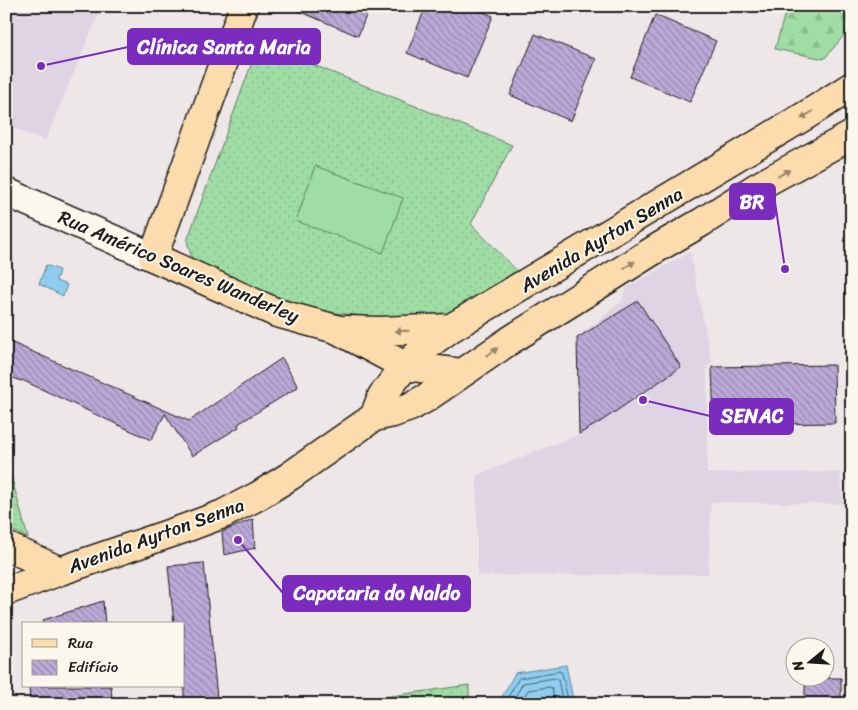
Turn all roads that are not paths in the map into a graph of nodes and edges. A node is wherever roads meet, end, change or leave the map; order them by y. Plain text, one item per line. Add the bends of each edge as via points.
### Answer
1 (244, 6) edge
2 (850, 90) edge
3 (849, 143) edge
4 (6, 192) edge
5 (153, 257) junction
6 (451, 328) junction
7 (336, 329) junction
8 (404, 366) junction
9 (462, 373) junction
10 (384, 415) junction
11 (6, 546) edge
12 (60, 571) junction
13 (6, 591) edge

1 - 5 main road
2 -> 6 main road, Avenida Ayrton Senna
9 -> 3 main road, Avenida Ayrton Senna via 757,187
4 - 5 street, Rua Américo Soares Wanderley
5 - 7 main road, Rua Américo Soares Wanderley via 277,312
6 -> 7 main road
6 - 8 main road, Avenida Ayrton Senna
7 - 8 main road, Rua Américo Soares Wanderley
8 - 9 main road, Rua Américo Soares Wanderley
8 - 10 main road, Avenida Ayrton Senna via 382,396
9 - 10 main road, Avenida Ayrton Senna via 410,407
10 - 12 main road, Avenida Ayrton Senna via 266,491 223,514
11 - 12 main road
12 - 13 main road, Avenida Ayrton Senna

